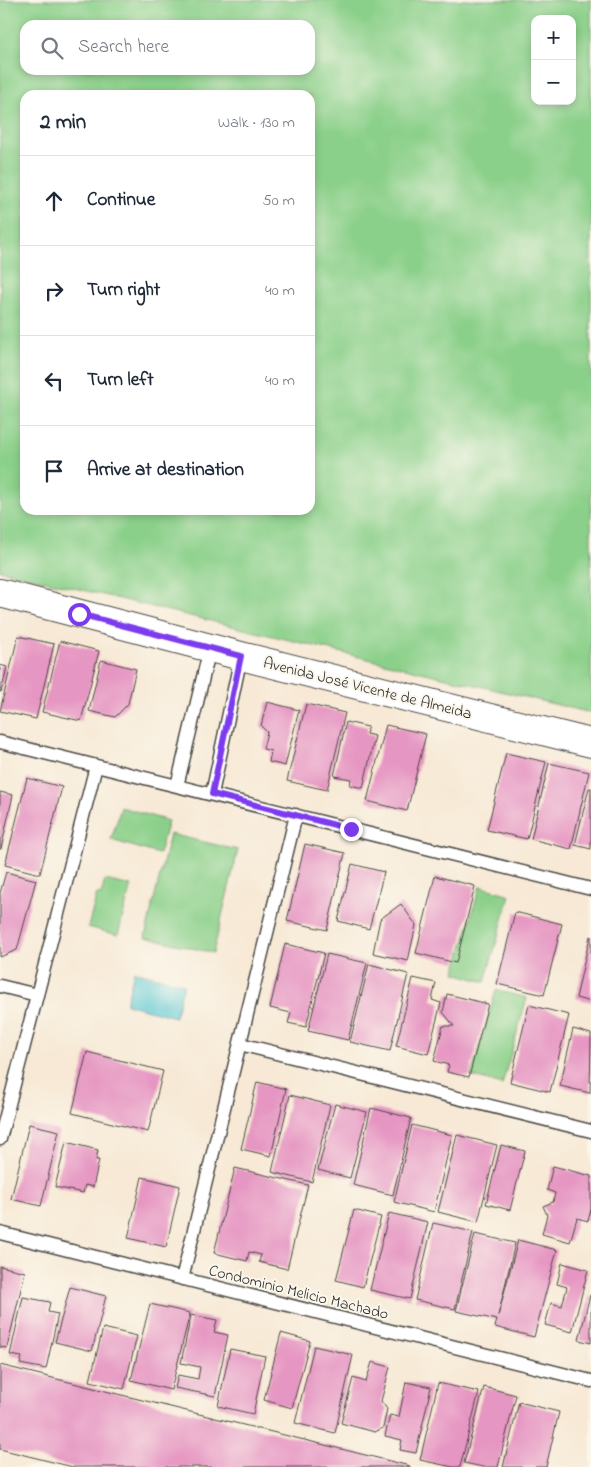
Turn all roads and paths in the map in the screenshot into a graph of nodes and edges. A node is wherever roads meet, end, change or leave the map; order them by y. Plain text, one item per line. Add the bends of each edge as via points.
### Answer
1 (0, 593) edge
2 (210, 648) junction
3 (241, 656) junction
4 (0, 742) edge
5 (591, 742) edge
6 (96, 766) junction
7 (177, 786) junction
8 (212, 794) junction
9 (296, 815) junction
10 (591, 889) edge
11 (0, 986) edge
12 (37, 995) junction
13 (240, 1044) junction
14 (591, 1131) edge
15 (0, 1139) edge
16 (0, 1233) edge
17 (182, 1279) junction
18 (591, 1381) edge

1 - 2 street, Avenida José Vicente de Almeida
2 - 3 street, Avenida José Vicente de Almeida
2 - 7 lane
3 - 5 street, Avenida José Vicente de Almeida
3 - 8 lane
4 - 6 lane
6 - 7 lane
6 - 12 lane
7 - 8 lane
8 - 9 lane
9 - 10 lane
9 - 13 lane
11 - 12 lane
12 - 15 lane
13 - 14 lane
13 - 17 lane
16 - 17 lane, Condominio Melicio Machado
17 - 18 lane, Condominio Melicio Machado

